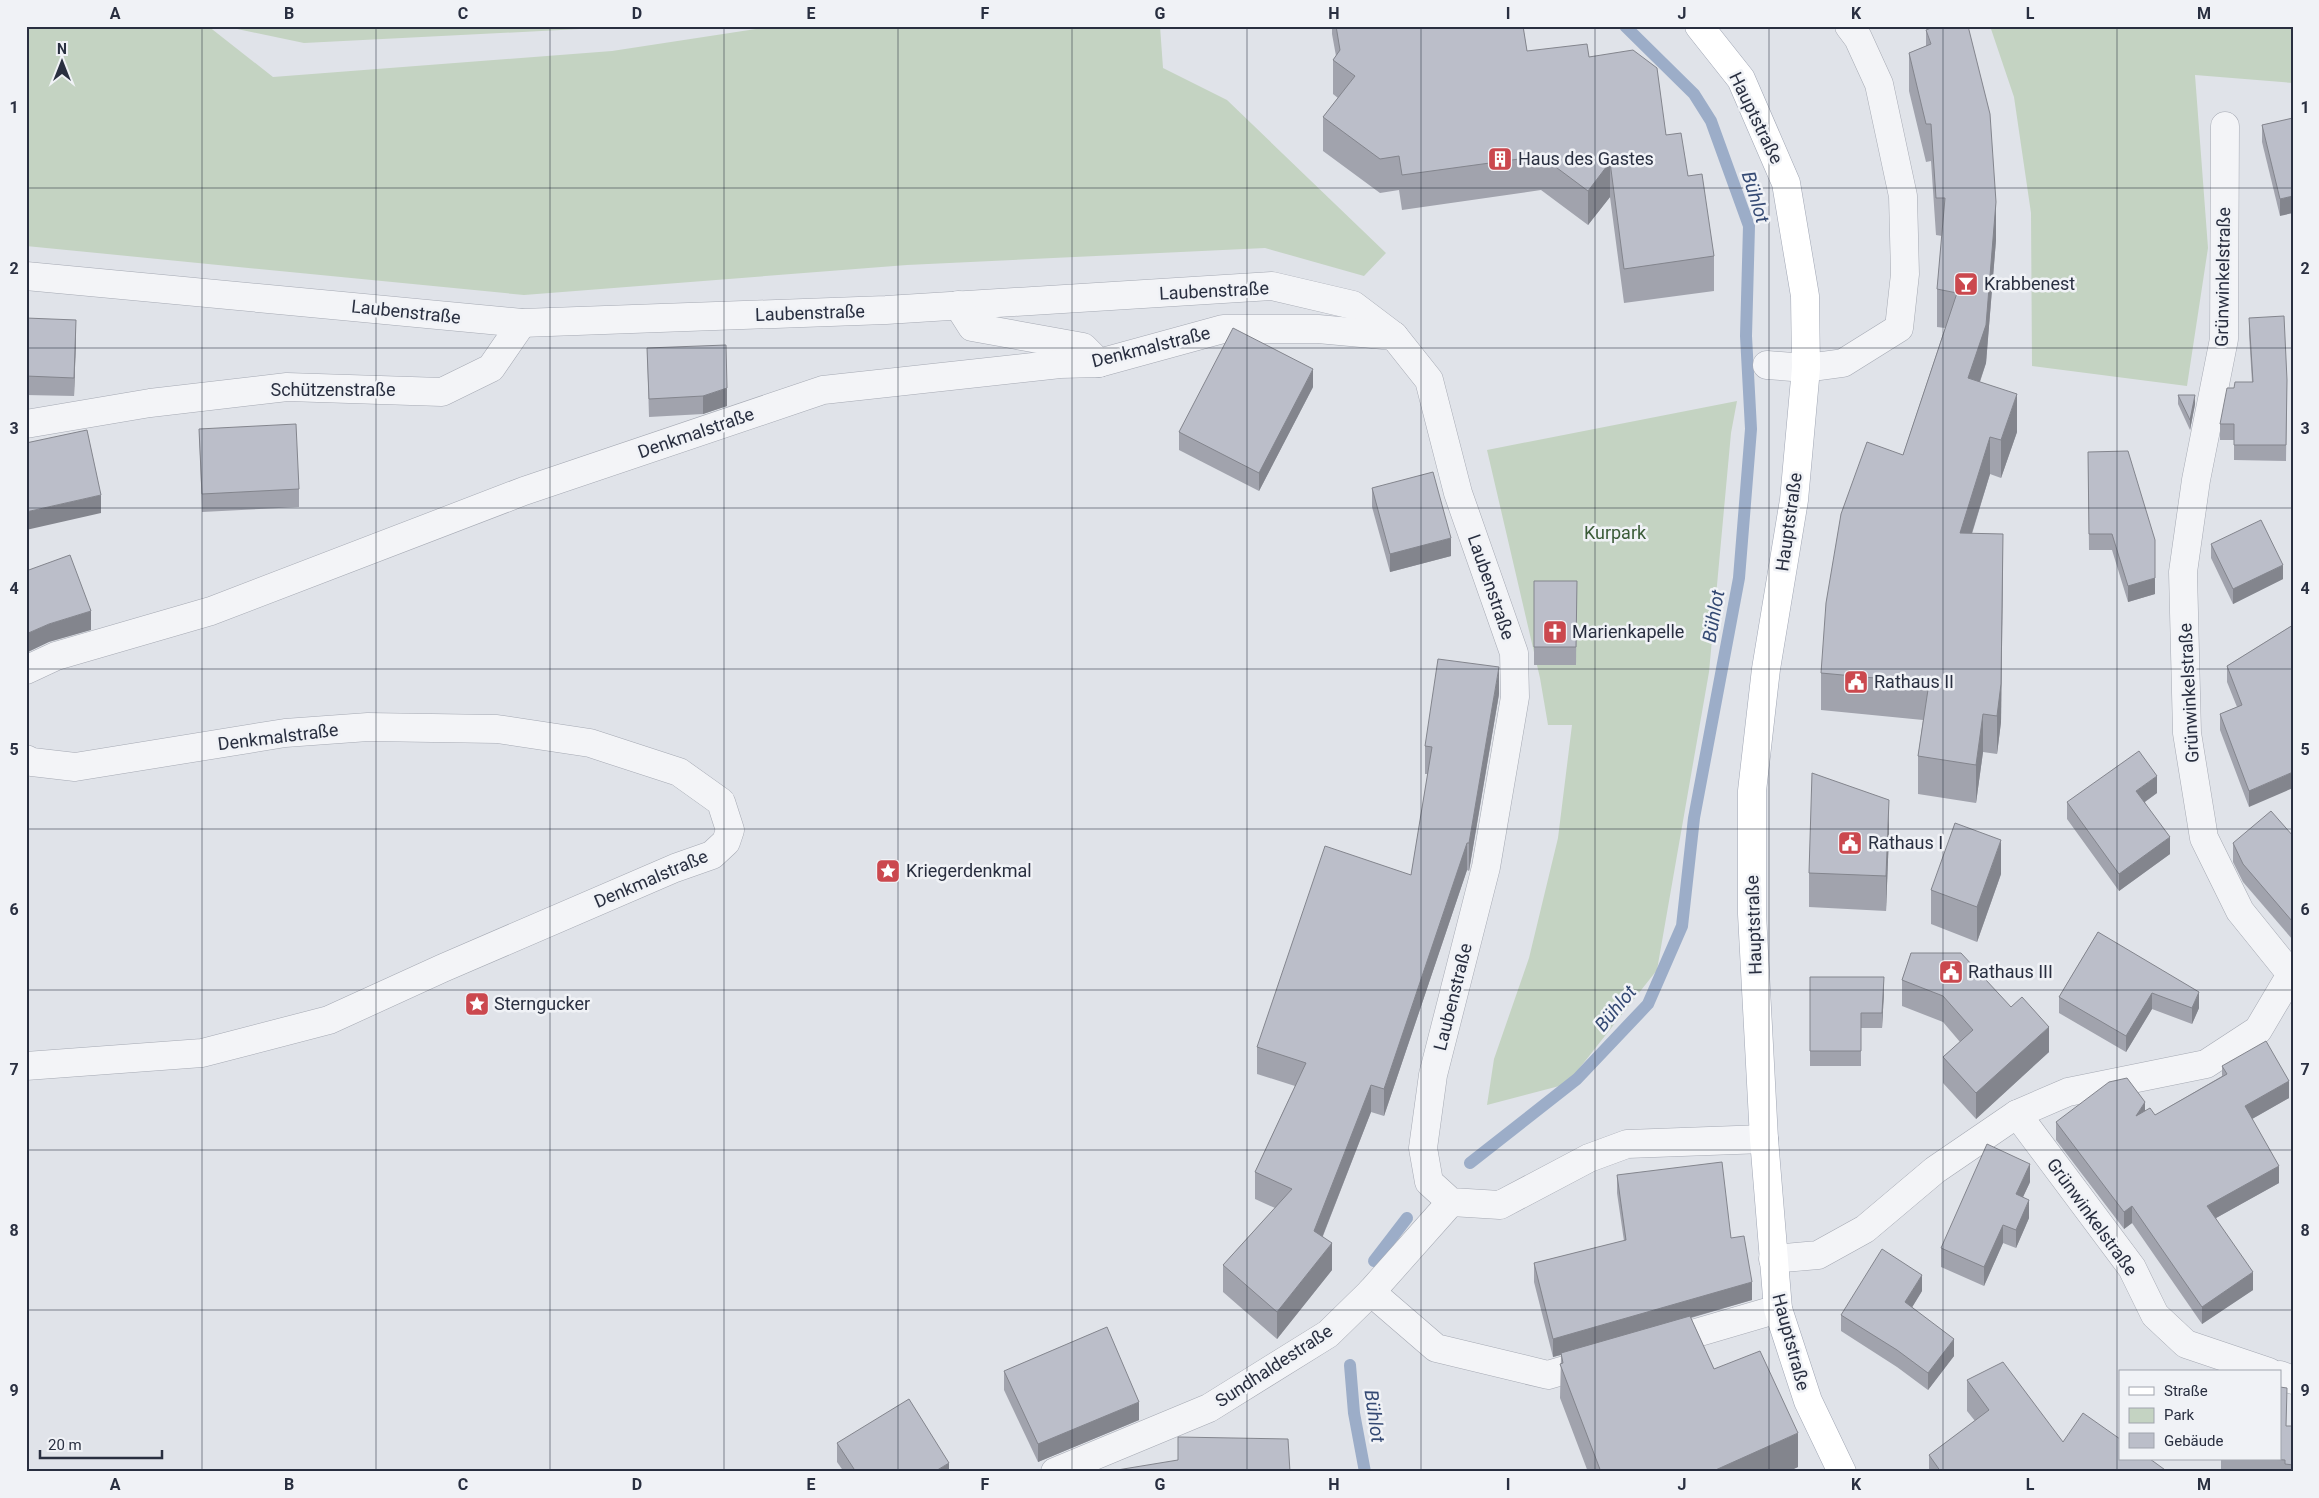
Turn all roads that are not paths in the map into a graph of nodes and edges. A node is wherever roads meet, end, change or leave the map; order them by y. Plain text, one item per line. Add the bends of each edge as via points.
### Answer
1 (1699, 26) edge
2 (1849, 26) edge
3 (2225, 126) dead end
4 (26, 276) edge
5 (958, 305) junction
6 (522, 323) junction
7 (1394, 336) junction
8 (1099, 363) junction
9 (1767, 365) dead end
10 (1806, 368) junction
11 (26, 424) edge
12 (26, 670) edge
13 (26, 760) edge
14 (2292, 972) edge
15 (26, 1066) edge
16 (2017, 1114) junction
17 (1764, 1139) junction
18 (1452, 1202) junction
19 (1773, 1258) junction
20 (1371, 1292) junction
21 (1778, 1310) junction
22 (2263, 1370) edge
23 (1055, 1472) edge
24 (1842, 1472) edge

1 - 10 main road, Hauptstraße via 1741,79 1786,183 1804,296
2 - 10 street via 1879,84 1903,196 1905,274 1900,328 1843,363
3 - 14 street, Grünwinkelstraße via 2224,339 2196,480 2183,572 2187,733 2204,838 2240,911
4 - 6 street, Laubenstraße
5 - 6 street, Laubenstraße
5 - 7 street, Laubenstraße via 1272,286 1353,305
5 - 8 street via 972,327 1083,347
6 - 11 street, Schützenstraße via 491,368 442,392 287,387 150,403
7 - 8 street, Denkmalstraße via 1318,328 1223,328
7 - 18 street, Laubenstraße via 1429,380 1458,493 1514,653 1515,697 1486,867 1434,1075 1423,1148 1429,1182
8 - 12 street, Denkmalstraße via 1060,364 823,390 524,491 211,611 56,656
9 - 10 street
10 - 17 main road, Hauptstraße via 1794,500 1766,669 1752,791 1752,914
13 - 15 street, Denkmalstraße via 75,767 285,733 368,727 496,729 590,743 679,772 721,802 730,830 726,842 712,855 675,868 329,1020 202,1053
14 - 16 street, Grünwinkelstraße via 2258,1030 2206,1064 2068,1092
16 - 19 street, Grünwinkelstraße via 1934,1170 1865,1229 1818,1255
16 - 22 street, Grünwinkelstraße via 2132,1268 2155,1315 2186,1344
17 - 18 street via 1627,1144 1589,1158 1500,1205
17 - 19 main road, Hauptstraße
18 - 20 street, Sundhaldestraße
19 - 21 main road, Hauptstraße
20 - 21 street via 1436,1348 1548,1375
20 - 23 street, Sundhaldestraße via 1328,1334 1209,1408
21 - 24 main road, Hauptstraße via 1808,1400

